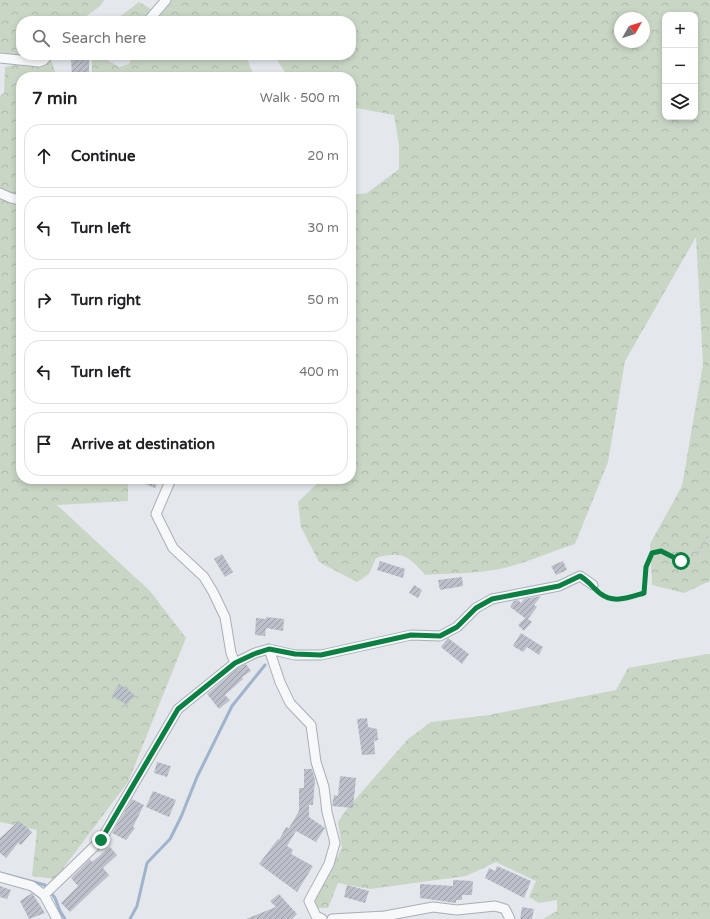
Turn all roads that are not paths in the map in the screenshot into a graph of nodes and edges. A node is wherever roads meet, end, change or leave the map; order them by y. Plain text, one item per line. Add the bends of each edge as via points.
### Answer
1 (166, 0) edge
2 (152, 16) edge
3 (0, 58) edge
4 (16, 60) edge
5 (20, 60) edge
6 (44, 60) edge
7 (0, 193) edge
8 (16, 199) edge
9 (169, 484) edge
10 (593, 585) road end
11 (269, 649) junction
12 (235, 663) junction
13 (0, 876) edge
14 (48, 892) junction
15 (57, 919) edge
16 (322, 919) edge
17 (332, 919) edge
18 (510, 919) edge

1 - 2 street
3 - 4 street
5 - 6 street
7 - 8 street
9 - 12 street via 156,514 173,548 204,576 213,592 225,618
10 - 11 street via 580,576 559,586 492,599 476,608 457,627 440,636 411,635 321,655
11 - 12 street
11 - 16 street via 290,703 311,725 316,762 324,787 335,843 329,864 309,901 316,916
12 - 14 street via 178,709 101,840
13 - 14 street
14 - 15 street
17 - 18 street via 385,916 433,907 457,910 495,906 505,909

